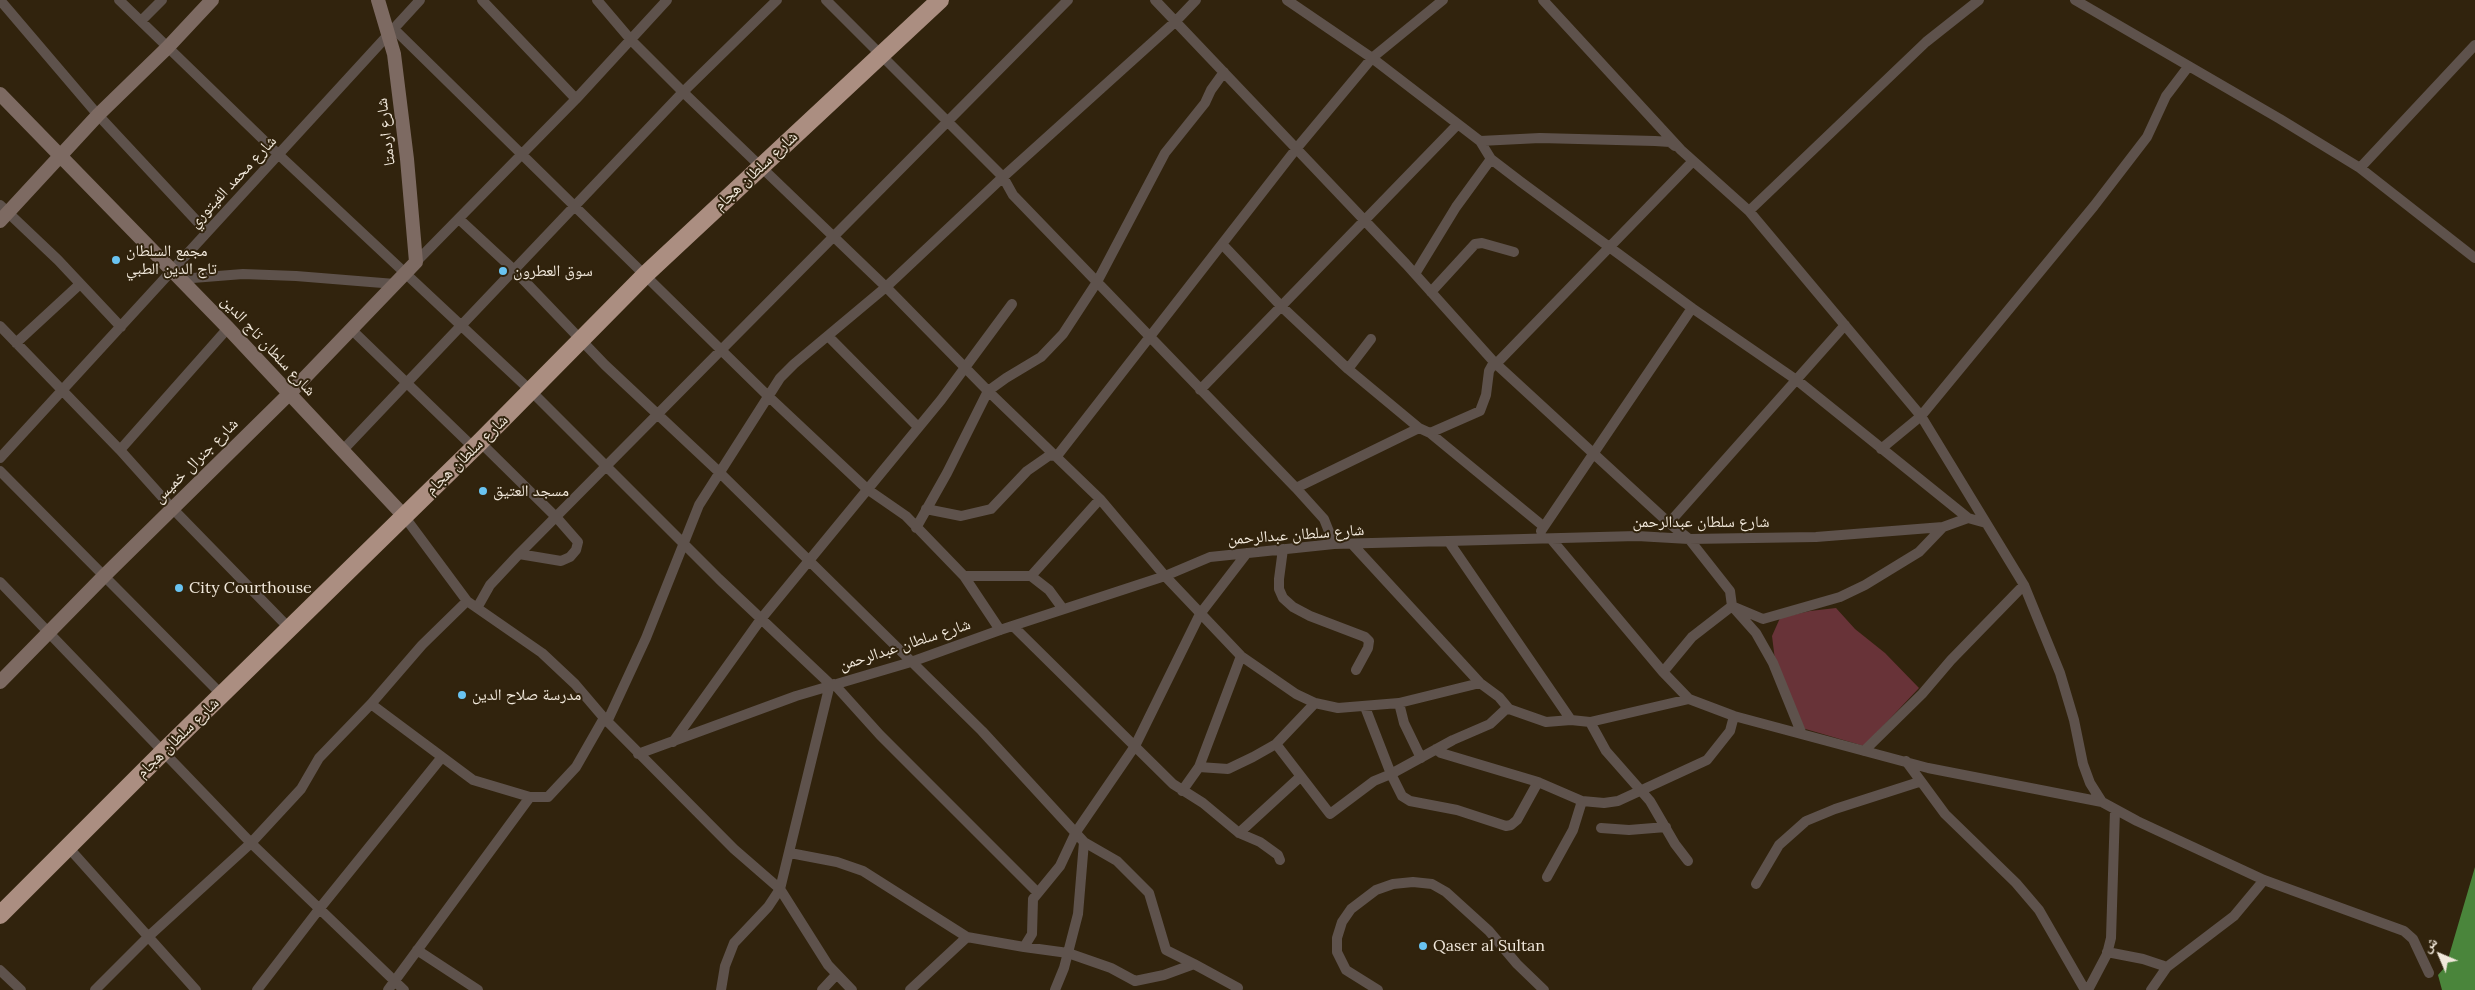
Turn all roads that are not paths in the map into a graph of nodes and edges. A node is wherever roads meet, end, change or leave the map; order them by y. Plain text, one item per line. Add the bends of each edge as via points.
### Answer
1 (0, 0) edge
2 (119, 0) edge
3 (162, 0) edge
4 (212, 0) edge
5 (366, 0) edge
6 (378, 0) edge
7 (420, 0) edge
8 (482, 0) edge
9 (598, 0) edge
10 (667, 0) edge
11 (777, 0) edge
12 (826, 0) edge
13 (940, 0) edge
14 (1068, 0) edge
15 (1155, 0) edge
16 (1196, 0) edge
17 (1287, 0) edge
18 (1443, 0) edge
19 (1543, 0) edge
20 (1979, 0) edge
21 (2075, 0) edge
22 (142, 21) junction
23 (1176, 21) junction
24 (388, 29) junction
25 (631, 40) junction
26 (2475, 45) edge
27 (168, 47) junction
28 (880, 56) junction
29 (1372, 58) junction
30 (2188, 66) junction
31 (1224, 72) junction
32 (683, 92) junction
33 (0, 94) edge
34 (576, 99) junction
35 (98, 115) junction
36 (946, 121) junction
37 (1457, 126) junction
38 (1480, 141) junction
39 (1296, 149) junction
40 (1682, 150) junction
41 (278, 154) junction
42 (523, 154) junction
43 (59, 157) junction
44 (1491, 158) junction
45 (1693, 161) junction
46 (762, 166) junction
47 (2360, 168) junction
48 (1003, 177) junction
49 (576, 206) junction
50 (1749, 211) junction
51 (3, 213) edge
52 (459, 219) junction
53 (1364, 222) junction
54 (207, 232) junction
55 (833, 237) junction
56 (1222, 244) junction
57 (1611, 246) junction
58 (1514, 252) dead end
59 (2475, 258) edge
60 (411, 268) junction
61 (514, 270) junction
62 (646, 274) junction
63 (1415, 274) junction
64 (176, 275) junction
65 (1097, 282) junction
66 (80, 284) junction
67 (396, 284) junction
68 (886, 287) junction
69 (1431, 292) junction
70 (1012, 304) dead end
71 (1282, 307) junction
72 (1692, 308) junction
73 (462, 325) junction
74 (1845, 325) junction
75 (0, 326) edge
76 (122, 327) junction
77 (228, 328) junction
78 (352, 330) junction
79 (828, 336) junction
80 (1148, 336) junction
81 (1371, 339) dead end
82 (582, 340) junction
83 (16, 343) junction
84 (723, 350) junction
85 (1495, 363) junction
86 (965, 368) junction
87 (1348, 369) junction
88 (1798, 381) junction
89 (408, 383) junction
90 (62, 390) junction
91 (1200, 390) junction
92 (531, 391) junction
93 (988, 391) junction
94 (289, 394) junction
95 (767, 395) junction
96 (658, 415) junction
97 (1920, 416) junction
98 (918, 427) junction
99 (1420, 428) junction
100 (1430, 432) junction
101 (477, 445) junction
102 (1881, 449) junction
103 (120, 450) junction
104 (342, 451) junction
105 (1593, 454) junction
106 (1057, 456) junction
107 (0, 458) edge
108 (607, 468) junction
109 (0, 471) edge
110 (718, 471) junction
111 (1296, 488) junction
112 (867, 489) junction
113 (1100, 499) junction
114 (172, 508) junction
115 (926, 509) junction
116 (404, 516) junction
117 (557, 518) junction
118 (1968, 518) junction
119 (1986, 522) junction
120 (1669, 523) junction
121 (1543, 526) junction
122 (1943, 527) junction
123 (916, 528) junction
124 (1537, 538) junction
125 (1689, 539) junction
126 (1552, 540) junction
127 (1449, 542) junction
128 (1334, 544) junction
129 (685, 545) junction
130 (1353, 545) junction
131 (1283, 550) junction
132 (1247, 552) junction
133 (519, 554) junction
134 (807, 561) junction
135 (105, 575) junction
136 (964, 576) junction
137 (1031, 576) junction
138 (1165, 576) junction
139 (0, 582) edge
140 (2024, 585) junction
141 (467, 601) junction
142 (1732, 606) junction
143 (477, 608) junction
144 (1063, 609) junction
145 (1200, 614) junction
146 (760, 619) junction
147 (1013, 626) junction
148 (290, 628) junction
149 (1000, 630) junction
150 (48, 633) junction
151 (1241, 656) junction
152 (911, 662) junction
153 (1356, 670) dead end
154 (1663, 672) junction
155 (0, 682) edge
156 (1480, 683) junction
157 (832, 684) junction
158 (222, 695) junction
159 (1689, 699) junction
160 (1315, 703) junction
161 (1399, 703) junction
162 (371, 704) junction
163 (1365, 707) junction
164 (1509, 709) junction
165 (1734, 716) junction
166 (605, 720) junction
167 (1571, 720) junction
168 (1590, 722) junction
169 (1801, 732) junction
170 (672, 742) junction
171 (1276, 744) junction
172 (1135, 746) junction
173 (1436, 749) junction
174 (1864, 751) junction
175 (163, 752) junction
176 (638, 754) junction
177 (442, 757) junction
178 (1421, 758) junction
179 (1906, 762) junction
180 (1199, 767) junction
181 (1391, 774) junction
182 (1300, 777) junction
183 (1538, 782) junction
184 (1920, 782) junction
185 (1182, 791) junction
186 (1642, 791) junction
187 (530, 797) junction
188 (1582, 801) junction
189 (2102, 802) junction
190 (2116, 810) junction
191 (1666, 827) junction
192 (1600, 828) dead end
193 (1076, 832) junction
194 (1239, 833) junction
195 (1084, 842) junction
196 (251, 843) junction
197 (68, 847) junction
198 (790, 853) junction
199 (1280, 860) dead end
200 (1688, 861) dead end
201 (1547, 877) dead end
202 (2264, 880) junction
203 (1756, 884) dead end
204 (780, 889) junction
205 (1037, 892) junction
206 (320, 908) junction
207 (0, 915) edge
208 (149, 936) junction
209 (967, 937) junction
210 (1024, 948) junction
211 (417, 950) junction
212 (2107, 952) junction
213 (1068, 953) junction
214 (1194, 964) junction
215 (2167, 967) junction
216 (0, 970) edge
217 (2429, 973) dead end
218 (836, 976) junction
219 (391, 986) edge
220 (1238, 988) dead end
221 (21, 990) edge
222 (95, 990) edge
223 (196, 990) edge
224 (257, 990) edge
225 (404, 990) edge
226 (478, 990) edge
227 (722, 990) edge
228 (822, 990) edge
229 (852, 990) edge
230 (910, 990) edge
231 (1055, 990) edge
232 (1378, 990) edge
233 (1544, 990) edge
234 (2087, 990) edge
235 (2151, 990) edge

1 - 35 street
2 - 22 street
3 - 22 street
4 - 27 street
5 - 24 street
6 - 24 street, شارع اردمتا
7 - 24 street, شارع محمد الفيتوري
8 - 34 street
9 - 25 street
10 - 25 street
11 - 32 street
12 - 28 street
13 - 28 highway, شارع سلطان هجام
14 - 36 street
15 - 23 street
16 - 23 street
17 - 29 street
18 - 29 street
19 - 40 street
20 - 50 street via 1926,42
21 - 30 street
22 - 27 street
23 - 31 street
23 - 48 street
24 - 41 street, شارع محمد الفيتوري
24 - 42 street
24 - 60 street, شارع اردمتا via 407,160
25 - 32 street
25 - 34 street
26 - 47 street
27 - 35 street
27 - 41 street
28 - 36 street
28 - 46 highway, شارع سلطان هجام
29 - 37 street
29 - 39 street
30 - 47 street
30 - 97 street via 2166,96 2147,137 2030,285
31 - 39 street
31 - 65 street via 1165,153
32 - 46 street
32 - 49 street
33 - 43 street, شارع سلطان تاج الدين
34 - 42 street
35 - 43 street
35 - 54 street
36 - 48 street
36 - 55 street
37 - 38 street
37 - 53 street
38 - 40 street via 1525,138 1655,141 1670,142
38 - 44 street
39 - 53 street
39 - 56 street
40 - 45 street
41 - 54 street, شارع محمد الفيتوري
41 - 60 street
42 - 49 street
42 - 52 street
43 - 51 street
43 - 64 street, شارع سلطان تاج الدين
44 - 57 street
44 - 63 street
45 - 50 street
45 - 57 street
46 - 55 street
46 - 62 highway, شارع سلطان هجام
47 - 59 street
48 - 65 street via 1013,195
48 - 68 street
49 - 61 street
49 - 62 street
50 - 74 street
51 - 66 street
52 - 60 street
52 - 61 street
53 - 63 street
53 - 71 street
54 - 64 street, شارع محمد الفيتوري
55 - 68 street
55 - 84 street
56 - 71 street
56 - 80 street
57 - 72 street
57 - 85 street
58 - 69 street via 1475,244
60 - 67 street, شارع جنرال خميس
60 - 73 street
61 - 73 street
61 - 82 street
62 - 82 highway, شارع سلطان هجام
62 - 84 street
63 - 69 street
64 - 67 street via 296,276
64 - 76 street, شارع محمد الفيتوري
64 - 77 street, شارع سلطان تاج الدين
65 - 80 street
65 - 93 street via 1080,311 1050,349
66 - 76 street
66 - 83 street
67 - 78 street, شارع جنرال خميس
68 - 79 street
68 - 86 street
69 - 85 street
70 - 86 street
71 - 87 street
71 - 91 street
72 - 88 street
72 - 105 street
73 - 89 street
73 - 92 street
74 - 88 street
74 - 97 street
75 - 83 street
76 - 90 street, شارع محمد الفيتوري
77 - 94 street, شارع سلطان تاج الدين
77 - 103 street
78 - 89 street
78 - 94 street, شارع جنرال خميس
79 - 95 street via 794,364
79 - 98 street
80 - 91 street
80 - 106 street
81 - 87 street
82 - 92 highway, شارع سلطان هجام
82 - 96 street
83 - 90 street
84 - 95 street
84 - 96 street
85 - 100 street via 1489,371 1480,411
85 - 105 street
86 - 93 street
86 - 98 street
87 - 99 street
88 - 102 street
88 - 120 street
89 - 101 street
89 - 104 street
90 - 103 street
90 - 107 street, شارع محمد الفيتوري
91 - 111 street
92 - 101 highway, شارع سلطان هجام
92 - 108 street
93 - 106 street
93 - 115 street
94 - 104 street, شارع سلطان تاج الدين
94 - 114 street, شارع جنرال خميس
95 - 110 street
95 - 112 street
96 - 108 street
96 - 110 street
97 - 102 street
97 - 119 street
98 - 112 street
99 - 100 street
99 - 111 street
100 - 121 street
101 - 116 highway, شارع سلطان هجام
101 - 117 street
102 - 118 street
103 - 114 street
104 - 116 street, شارع سلطان تاج الدين
105 - 120 street
105 - 121 street
106 - 113 street
106 - 115 street via 1050,455 1027,471 991,509 961,516
108 - 117 street
108 - 129 street
109 - 135 street
110 - 129 street via 698,505
110 - 134 street
111 - 128 street via 1324,519
112 - 123 street via 906,516
112 - 134 street
113 - 137 street
113 - 138 street
114 - 135 street, شارع جنرال خميس
114 - 148 street
115 - 123 street
116 - 141 street
116 - 148 highway, شارع سلطان هجام
117 - 133 street
117 - 133 street via 578,542 570,557 560,561
118 - 119 street
118 - 122 street, شارع سلطان عبدالرحمن
119 - 140 street
120 - 125 street
121 - 124 street
122 - 125 street, شارع سلطان عبدالرحمن via 1816,537
122 - 142 street via 1919,552 1840,597 1763,619
123 - 136 street
124 - 126 street, شارع سلطان عبدالرحمن
124 - 127 street, شارع سلطان عبدالرحمن
125 - 126 street, شارع سلطان عبدالرحمن via 1637,536
125 - 142 street via 1730,590
126 - 154 street
127 - 130 street, شارع سلطان عبدالرحمن
127 - 167 street
128 - 130 street, شارع سلطان عبدالرحمن
128 - 131 street, شارع سلطان عبدالرحمن
129 - 146 street
129 - 166 street via 646,638
130 - 156 street
131 - 132 street, شارع سلطان عبدالرحمن
131 - 153 street via 1279,579 1283,598 1310,616 1369,641
132 - 138 street, شارع سلطان عبدالرحمن via 1210,558
132 - 145 street
133 - 143 street via 490,585
134 - 146 street
134 - 152 street
135 - 150 street, شارع جنرال خميس
135 - 158 street
136 - 137 street
136 - 149 street
137 - 144 street via 1049,590
138 - 144 street, شارع سلطان عبدالرحمن
138 - 145 street
139 - 150 street
140 - 174 street
140 - 189 street via 2060,673 2083,764
141 - 143 street
141 - 162 street via 422,645
142 - 154 street via 1692,637
142 - 169 street via 1756,634 1773,663
143 - 166 street via 542,653 575,684
144 - 147 street, شارع سلطان عبدالرحمن
145 - 151 street
145 - 172 street
146 - 157 street
146 - 170 street
147 - 149 street, شارع سلطان عبدالرحمن
147 - 172 street
148 - 158 highway, شارع سلطان هجام
149 - 152 street, شارع سلطان عبدالرحمن
150 - 155 street, شارع جنرال خميس
150 - 175 street
151 - 160 street via 1296,694
151 - 180 street
152 - 157 street, شارع سلطان عبدالرحمن
152 - 193 street via 982,731
154 - 159 street
156 - 161 street
156 - 164 street
157 - 170 street, شارع سلطان عبدالرحمن
157 - 198 street via 810,762
157 - 205 street
158 - 175 highway, شارع سلطان هجام
159 - 165 street
159 - 168 street
160 - 163 street via 1338,708
160 - 171 street
161 - 163 street
161 - 178 street via 1404,724
162 - 177 street
162 - 196 street via 319,758 300,789
163 - 181 street
164 - 167 street via 1546,722
164 - 173 street via 1490,724
165 - 169 street
165 - 186 street via 1730,731 1707,760
166 - 176 street
166 - 187 street via 576,767 548,797
167 - 168 street
168 - 186 street via 1606,751
169 - 174 street
170 - 176 street, شارع سلطان عبدالرحمن
171 - 180 street via 1228,769
171 - 182 street
172 - 185 street
172 - 193 street
173 - 178 street
173 - 183 street
174 - 179 street
175 - 196 street
175 - 197 highway, شارع سلطان هجام
176 - 204 street via 734,849
177 - 187 street via 473,780
177 - 206 street
178 - 181 street
179 - 184 street
179 - 189 street
180 - 185 street
181 - 182 street via 1362,788 1330,814 1319,796
181 - 183 street via 1402,796 1410,801 1457,810 1506,826 1517,820
182 - 194 street
183 - 188 street
184 - 203 street via 1806,821 1779,845
184 - 234 street via 1945,814 2039,910
185 - 194 street via 1203,803
186 - 188 street via 1618,801
186 - 191 street
187 - 211 street
188 - 201 street via 1573,830
189 - 190 street
190 - 202 street
190 - 212 street via 2111,938
191 - 192 street
191 - 200 street
193 - 195 street
193 - 205 street via 1060,866
194 - 199 street via 1260,842
195 - 213 street via 1078,914
195 - 214 street via 1117,861 1149,893 1166,950
196 - 206 street
196 - 208 street
197 - 207 highway, شارع سلطان هجام
197 - 208 street
198 - 204 street
198 - 209 street via 837,862 863,871
202 - 215 street via 2234,916
202 - 217 street via 2404,930 2413,939
204 - 218 street
204 - 227 street via 768,908 734,944 725,966
205 - 210 street via 1033,898 1032,934
206 - 219 street
206 - 224 street
208 - 222 street
208 - 223 street
209 - 210 street
209 - 230 street
210 - 213 street
211 - 219 street
211 - 226 street
212 - 215 street
212 - 234 street
213 - 214 street via 1111,968 1135,981
213 - 231 street
214 - 220 street
215 - 235 street
216 - 221 street
218 - 228 street
218 - 229 street
219 - 225 street
232 - 233 street via 1346,970 1337,952 1342,922 1351,909 1376,890 1413,882 1432,884 1446,892

